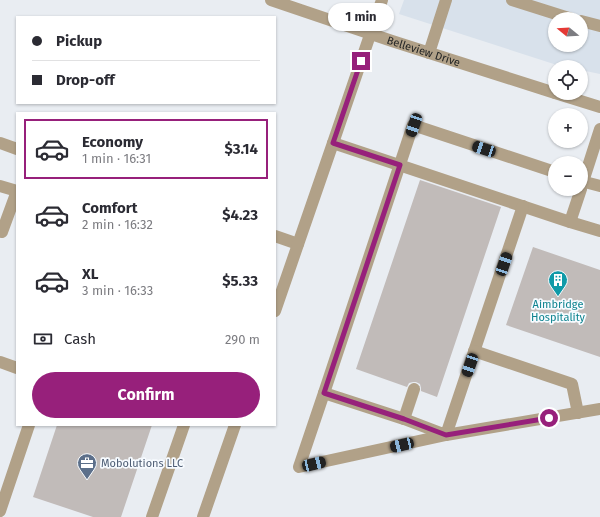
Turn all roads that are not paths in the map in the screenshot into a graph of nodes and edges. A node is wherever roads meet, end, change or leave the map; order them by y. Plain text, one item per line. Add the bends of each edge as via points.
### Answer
1 (271, 0) edge
2 (382, 0) edge
3 (446, 0) edge
4 (512, 0) edge
5 (550, 12) edge
6 (588, 23) edge
7 (600, 26) edge
8 (370, 33) junction
9 (429, 53) junction
10 (548, 91) edge
11 (578, 100) edge
12 (600, 107) edge
13 (600, 129) edge
14 (333, 143) junction
15 (0, 144) edge
16 (16, 149) edge
17 (400, 165) junction
18 (588, 166) edge
19 (548, 170) edge
20 (588, 185) edge
21 (0, 186) edge
22 (600, 186) edge
23 (16, 191) edge
24 (16, 194) edge
25 (578, 196) edge
26 (523, 206) junction
27 (570, 222) junction
28 (600, 232) edge
29 (1, 234) edge
30 (276, 236) edge
31 (298, 244) junction
32 (276, 308) edge
33 (474, 351) junction
34 (0, 362) edge
35 (16, 368) edge
36 (414, 389) dead end
37 (324, 393) junction
38 (600, 409) edge
39 (578, 413) junction
40 (404, 419) junction
41 (29, 426) edge
42 (184, 426) edge
43 (235, 426) edge
44 (446, 435) junction
45 (0, 511) edge
46 (0, 516) edge
47 (4, 517) edge
48 (152, 517) edge
49 (203, 517) edge

1 - 8 street, Belleview Drive
2 - 8 street
3 - 9 street
4 - 5 street
6 - 7 street
8 - 9 street, Belleview Drive
8 - 14 street
9 - 10 street, Belleview Drive
11 - 12 street, Belleview Drive
13 - 18 street
14 - 17 street
14 - 31 street
15 - 16 street
17 - 19 street via 414,125
17 - 26 street
17 - 37 street
20 - 22 street
21 - 23 street
24 - 29 street
25 - 27 street
26 - 27 street
26 - 33 street
27 - 28 street
30 - 31 street
31 - 32 street
33 - 39 street via 572,384
33 - 44 street
34 - 35 street
36 - 40 street
37 - 40 street
37 - 44 street via 299,467
38 - 39 street
39 - 44 street
40 - 44 street
41 - 45 street
42 - 48 street
43 - 49 street
46 - 47 street

